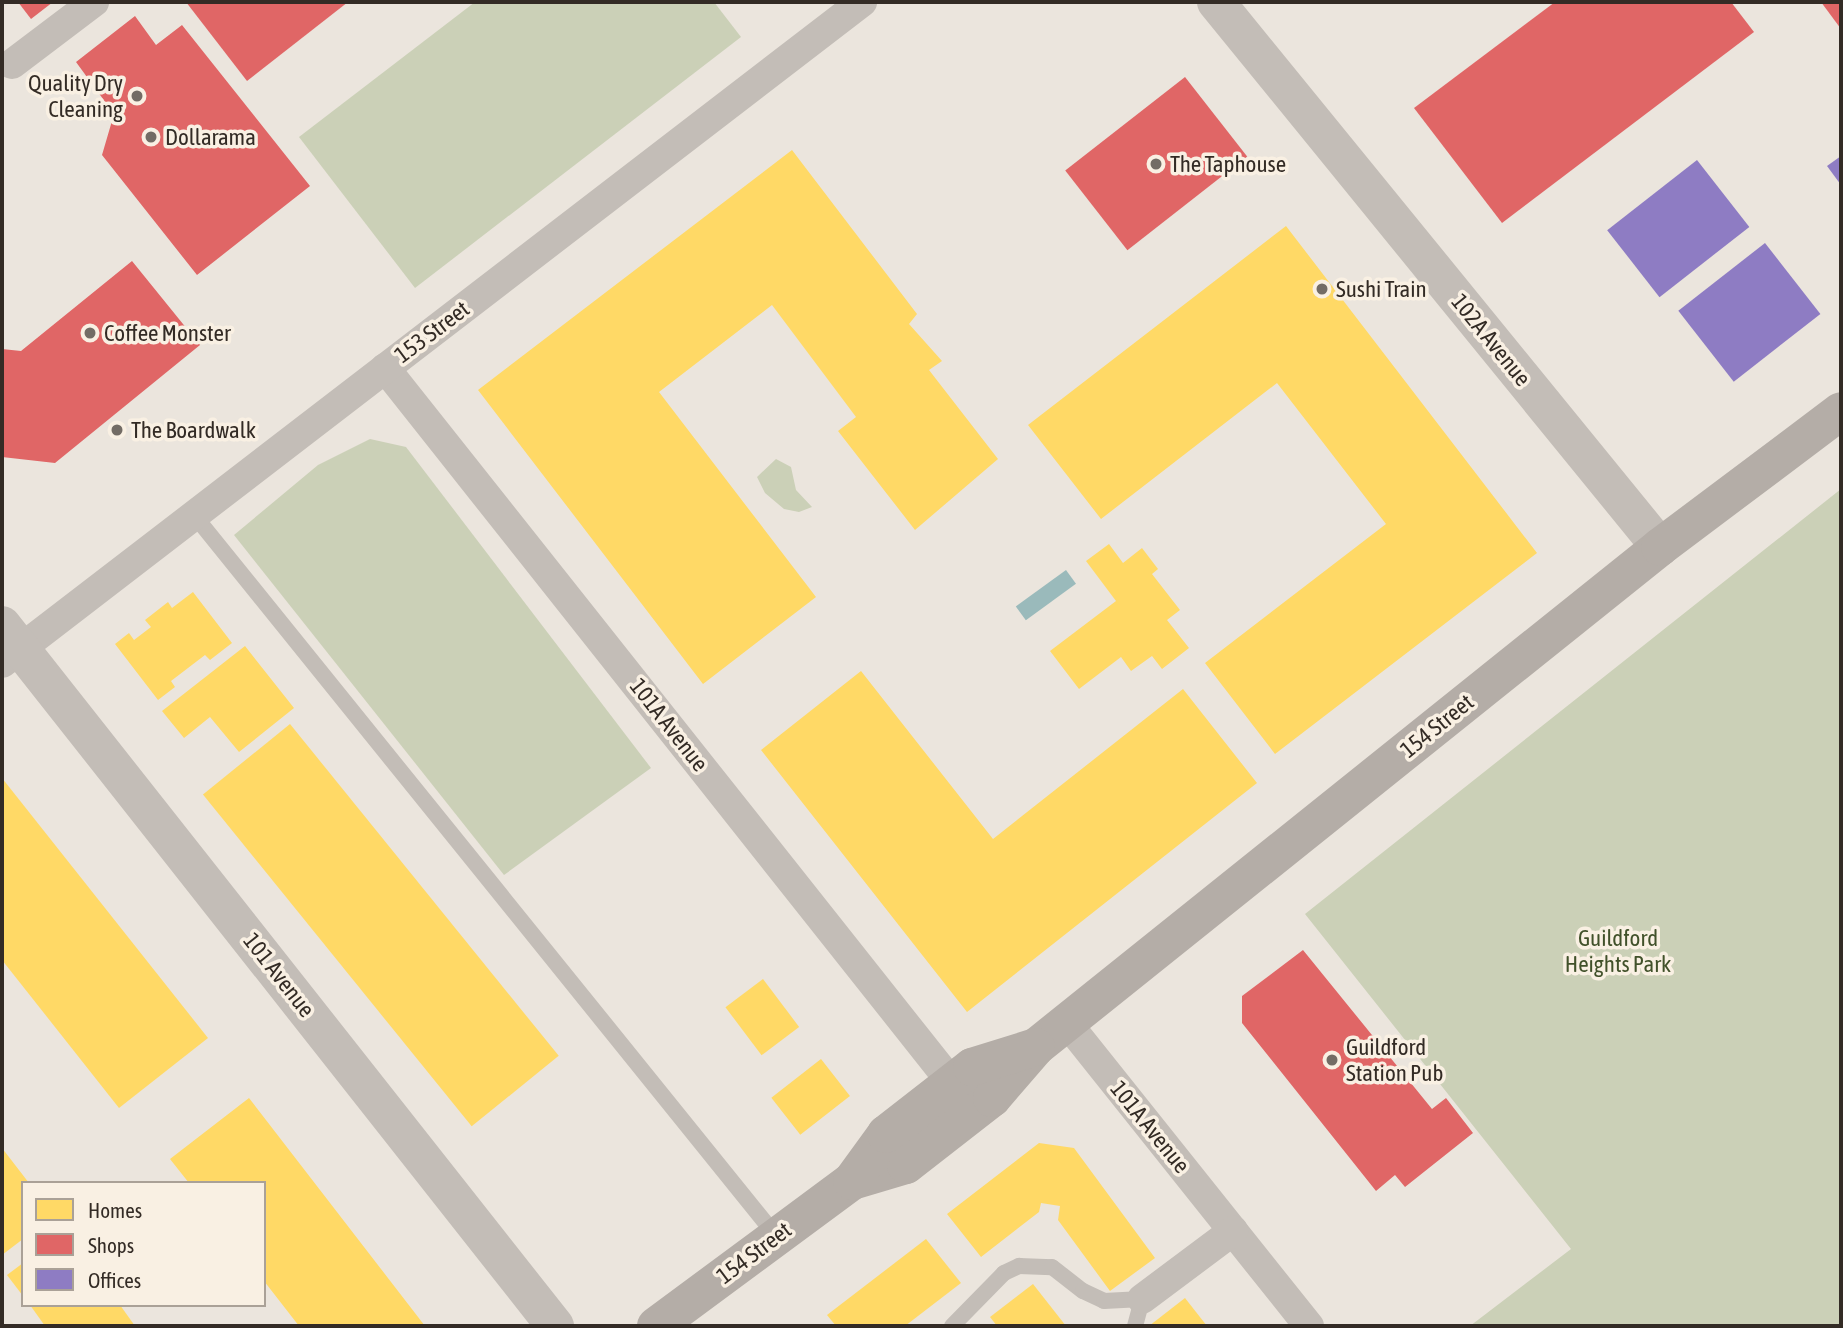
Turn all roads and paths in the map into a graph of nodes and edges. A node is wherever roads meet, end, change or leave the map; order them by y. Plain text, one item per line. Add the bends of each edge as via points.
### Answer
1 (94, 2) edge
2 (862, 2) edge
3 (1216, 2) edge
4 (12, 64) dead end
5 (385, 368) junction
6 (1841, 411) edge
7 (194, 515) junction
8 (1660, 547) junction
9 (8, 645) edge
10 (1067, 1023) junction
11 (1037, 1046) junction
12 (952, 1083) junction
13 (852, 1181) junction
14 (1233, 1231) junction
15 (777, 1237) junction
16 (1139, 1313) edge
17 (555, 1326) edge
18 (656, 1326) edge
19 (952, 1326) edge
20 (1309, 1326) edge

1 - 4 street
2 - 5 street, 153 Street
3 - 8 street, 102A Avenue
5 - 7 street, 153 Street
5 - 12 street, 101A Avenue
6 - 8 main road, 154 Street
7 - 9 street, 153 Street
7 - 15 lane
8 - 10 main road, 154 Street
9 - 17 street, 101 Avenue
10 - 11 main road, 154 Street
10 - 14 street, 101A Avenue
11 - 12 main road, 154 Street via 972,1067
11 - 13 main road, 154 Street via 992,1098 906,1165
12 - 13 main road, 154 Street via 887,1134
13 - 15 main road, 154 Street
14 - 16 street
14 - 20 street, 101A Avenue
15 - 18 main road, 154 Street
16 - 19 lane via 1083,1291 1052,1267 1019,1266 1004,1273

